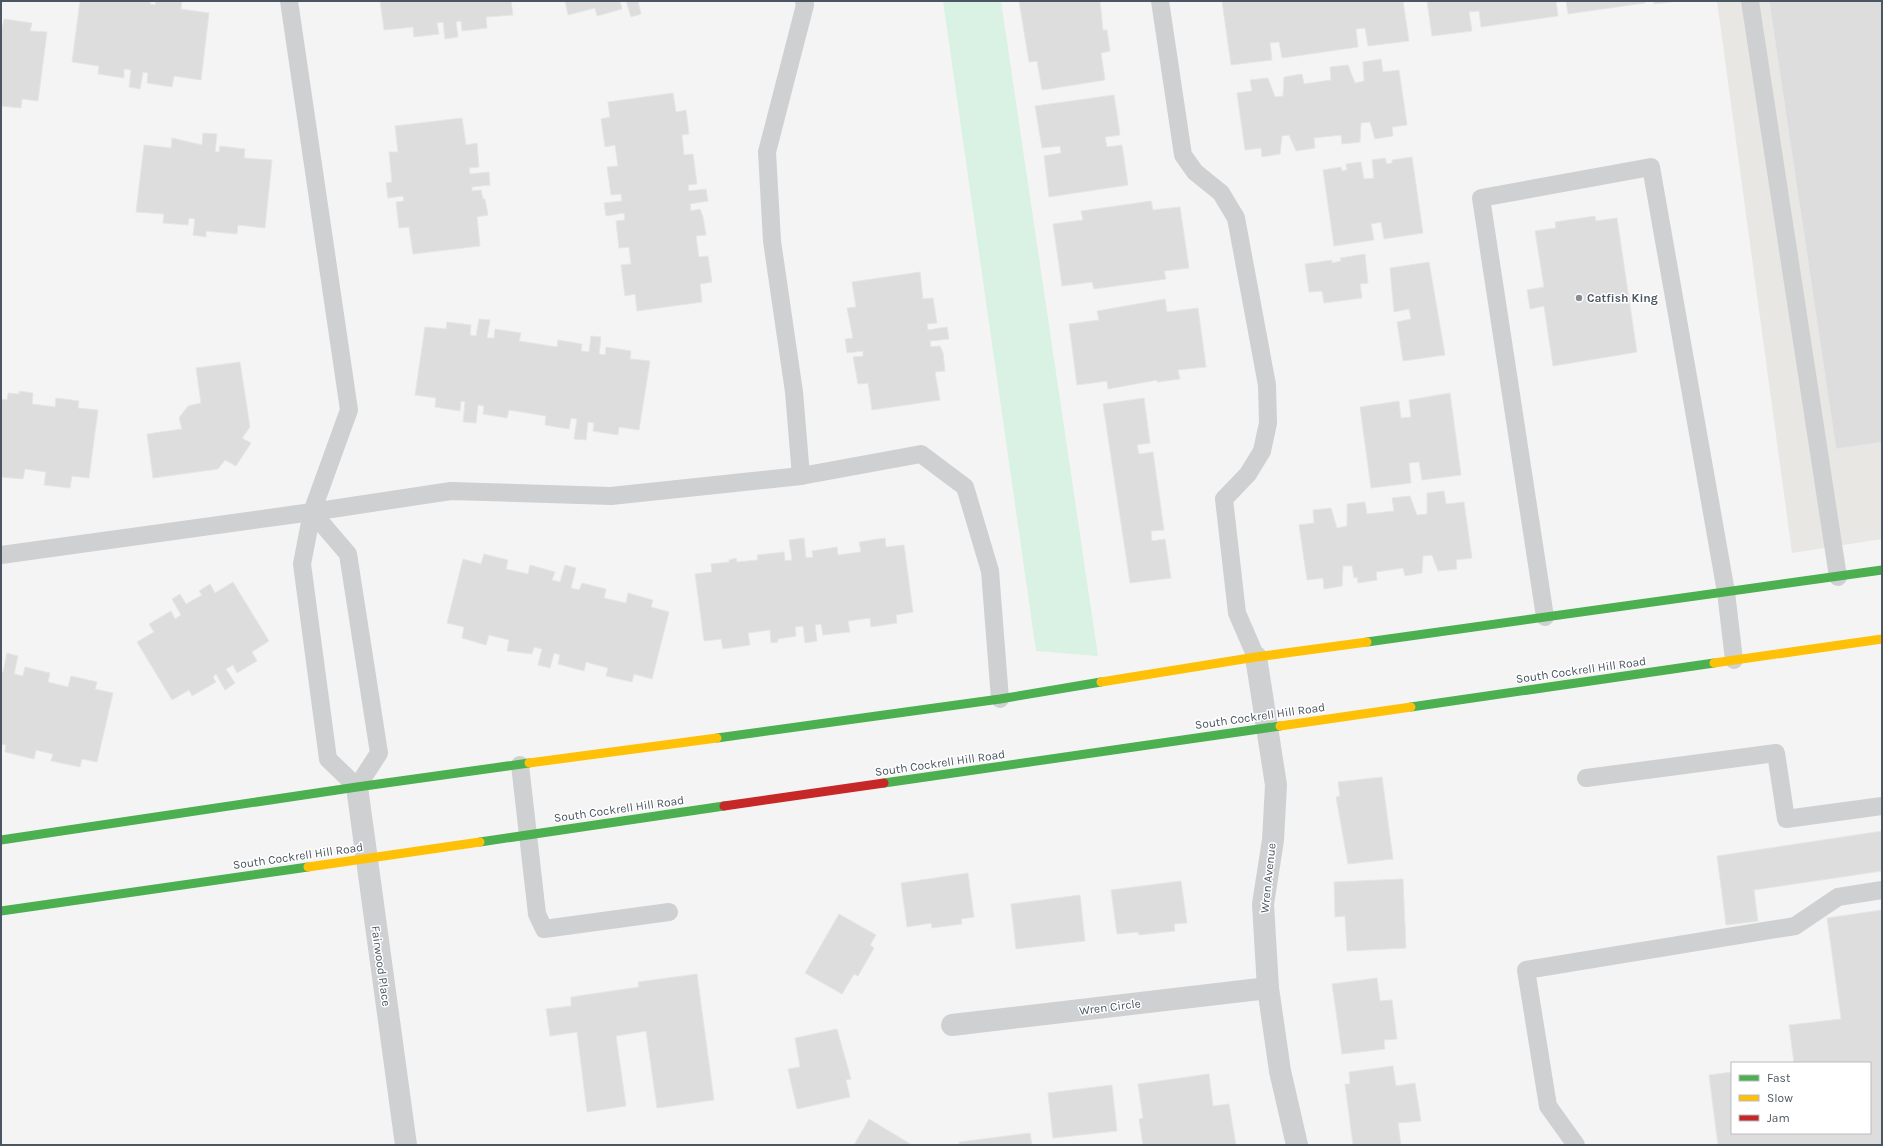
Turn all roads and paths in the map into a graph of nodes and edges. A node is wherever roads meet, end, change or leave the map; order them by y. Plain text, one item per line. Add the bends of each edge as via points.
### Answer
1 (289, 1) edge
2 (804, 1) edge
3 (1160, 1) edge
4 (1750, 1) edge
5 (801, 476) junction
6 (312, 512) junction
7 (1, 555) edge
8 (1882, 570) edge
9 (1838, 577) junction
10 (1726, 592) junction
11 (1545, 617) junction
12 (1882, 639) edge
13 (1256, 657) junction
14 (1734, 660) junction
15 (1000, 699) junction
16 (1268, 727) junction
17 (520, 764) junction
18 (1586, 778) dead end
19 (357, 787) junction
20 (1882, 806) edge
21 (529, 835) junction
22 (1, 840) edge
23 (366, 858) junction
24 (1882, 890) edge
25 (1, 911) edge
26 (669, 912) dead end
27 (1268, 988) junction
28 (952, 1025) dead end
29 (406, 1145) edge
30 (1298, 1145) edge
31 (1576, 1145) edge

1 - 6 lane via 349,410
2 - 5 lane via 767,152 772,241 794,392
3 - 13 lane via 1183,154 1195,172 1220,193 1236,218 1267,385 1268,424 1262,451 1248,474 1224,499 1237,613
4 - 9 lane
5 - 6 lane via 612,496 451,491
5 - 15 lane via 921,454 964,487 990,571
6 - 7 lane
6 - 19 lane via 302,564 328,759
6 - 19 lane via 348,554 356,602 379,753
8 - 9 main road
9 - 10 main road
10 - 11 main road
10 - 11 lane via 1651,167 1481,198
10 - 14 lane
11 - 13 main road
12 - 14 main road, South Cockrell Hill Road
13 - 15 main road
13 - 16 street, Wren Avenue
14 - 16 main road, South Cockrell Hill Road
15 - 17 main road
16 - 21 main road, South Cockrell Hill Road
16 - 27 street, Wren Avenue via 1276,784 1272,840 1263,904
17 - 19 main road
17 - 21 lane
18 - 20 lane via 1776,753 1786,819
19 - 22 main road
19 - 23 street, Fairwood Place
21 - 23 main road, South Cockrell Hill Road
21 - 26 lane via 537,914 544,929
23 - 25 main road, South Cockrell Hill Road
23 - 29 street, Fairwood Place
24 - 31 lane via 1838,897 1795,926 1526,970 1548,1106
27 - 28 street, Wren Circle
27 - 30 street, Wren Avenue via 1280,1071

